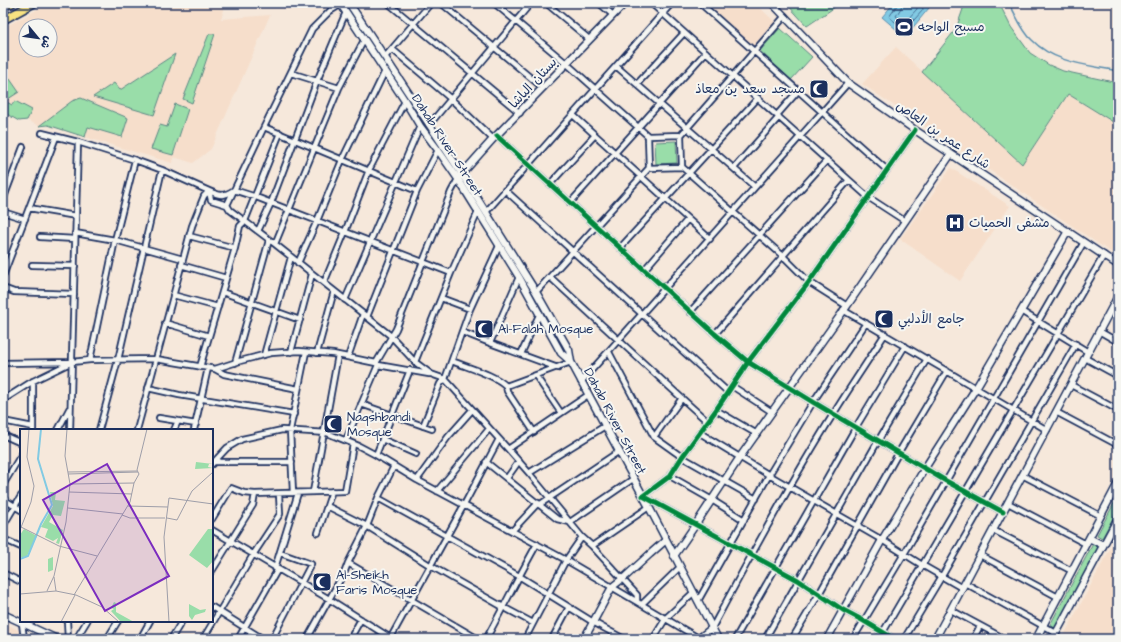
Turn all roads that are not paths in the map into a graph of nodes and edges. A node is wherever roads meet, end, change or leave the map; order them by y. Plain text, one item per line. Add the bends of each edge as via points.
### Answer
1 (12, 3) edge
2 (34, 3) edge
3 (341, 3) edge
4 (349, 3) edge
5 (388, 3) edge
6 (431, 3) edge
7 (441, 3) edge
8 (494, 3) edge
9 (531, 3) edge
10 (546, 3) edge
11 (599, 3) edge
12 (625, 3) edge
13 (651, 3) edge
14 (672, 3) edge
15 (700, 3) edge
16 (772, 3) edge
17 (3, 8) edge
18 (346, 12) junction
19 (662, 13) junction
20 (613, 15) junction
21 (784, 16) junction
22 (3, 20) edge
23 (516, 21) junction
24 (414, 24) junction
25 (684, 33) junction
26 (589, 39) junction
27 (364, 40) junction
28 (494, 47) junction
29 (392, 49) junction
30 (706, 52) junction
31 (754, 52) junction
32 (385, 57) junction
33 (566, 63) junction
34 (616, 66) junction
35 (385, 71) junction
36 (291, 73) junction
37 (473, 73) junction
38 (733, 76) junction
39 (317, 81) junction
40 (848, 83) junction
41 (637, 84) junction
42 (340, 88) junction
43 (543, 88) junction
44 (596, 89) junction
45 (798, 91) junction
46 (758, 98) junction
47 (451, 99) junction
48 (405, 101) junction
49 (660, 104) junction
50 (822, 112) junction
51 (520, 113) junction
52 (572, 115) junction
53 (778, 116) junction
54 (429, 125) junction
55 (420, 126) junction
56 (264, 127) junction
57 (638, 127) junction
58 (688, 128) junction
59 (915, 130) junction
60 (42, 133) dead end
61 (280, 133) junction
62 (595, 135) junction
63 (681, 135) junction
64 (648, 136) junction
65 (800, 136) junction
66 (56, 137) junction
67 (495, 137) junction
68 (294, 139) junction
69 (78, 142) junction
70 (23, 147) dead end
71 (314, 148) junction
72 (711, 149) junction
73 (438, 150) junction
74 (615, 153) junction
75 (951, 154) junction
76 (135, 160) junction
77 (342, 160) junction
78 (827, 160) junction
79 (528, 164) junction
80 (682, 167) junction
81 (649, 168) junction
82 (734, 168) junction
83 (162, 170) junction
84 (369, 170) junction
85 (888, 170) junction
86 (689, 173) junction
87 (641, 176) junction
88 (460, 177) junction
89 (849, 180) junction
90 (396, 182) junction
91 (550, 184) junction
92 (755, 187) junction
93 (234, 190) junction
94 (505, 190) junction
95 (209, 191) junction
96 (418, 191) junction
97 (256, 197) junction
98 (868, 197) junction
99 (665, 199) junction
100 (3, 200) edge
101 (271, 203) junction
102 (570, 203) junction
103 (227, 205) junction
104 (30, 208) junction
105 (289, 211) junction
106 (3, 212) edge
107 (478, 212) junction
108 (486, 212) junction
109 (733, 212) junction
110 (76, 216) junction
111 (25, 219) junction
112 (688, 219) junction
113 (245, 221) junction
114 (317, 221) junction
115 (905, 221) junction
116 (596, 226) junction
117 (258, 231) junction
118 (1068, 231) junction
119 (345, 232) junction
120 (75, 233) junction
121 (759, 235) junction
122 (189, 236) junction
123 (40, 237) dead end
124 (75, 239) junction
125 (710, 239) junction
126 (115, 240) junction
127 (269, 240) junction
128 (370, 242) junction
129 (1084, 242) junction
130 (275, 244) junction
131 (499, 246) junction
132 (144, 248) junction
133 (235, 248) junction
134 (620, 248) junction
135 (394, 250) junction
136 (572, 252) junction
137 (1104, 255) junction
138 (783, 256) junction
139 (291, 257) junction
140 (183, 259) junction
141 (422, 262) junction
142 (298, 263) junction
143 (32, 265) dead end
144 (181, 265) junction
145 (1118, 265) edge
146 (74, 266) junction
147 (644, 270) junction
148 (451, 273) junction
149 (312, 274) junction
150 (3, 276) edge
151 (519, 277) junction
152 (550, 277) junction
153 (226, 278) junction
154 (809, 282) junction
155 (324, 283) junction
156 (3, 288) edge
157 (665, 289) junction
158 (334, 291) junction
159 (222, 292) junction
160 (536, 292) junction
161 (74, 294) junction
162 (173, 295) junction
163 (1118, 296) edge
164 (441, 298) junction
165 (345, 300) junction
166 (252, 303) junction
167 (1116, 306) edge
168 (218, 307) junction
169 (845, 308) junction
170 (470, 309) junction
171 (276, 311) junction
172 (1021, 311) junction
173 (690, 312) junction
174 (540, 313) junction
175 (642, 315) junction
176 (365, 316) junction
177 (300, 320) junction
178 (1038, 321) junction
179 (166, 323) junction
180 (866, 323) junction
181 (1099, 331) junction
182 (462, 332) junction
183 (1058, 333) junction
184 (714, 334) junction
185 (885, 334) junction
186 (209, 336) junction
187 (391, 336) junction
188 (619, 341) junction
189 (1118, 342) edge
190 (490, 343) junction
191 (1076, 344) junction
192 (905, 346) junction
193 (291, 352) junction
194 (306, 352) junction
195 (609, 352) junction
196 (1088, 352) junction
197 (317, 353) junction
198 (521, 354) junction
199 (264, 355) junction
200 (338, 355) junction
201 (348, 357) junction
202 (1085, 358) junction
203 (156, 359) junction
204 (927, 359) junction
205 (90, 360) junction
206 (118, 360) junction
207 (452, 361) junction
208 (72, 362) junction
209 (235, 362) junction
210 (415, 362) junction
211 (571, 362) junction
212 (748, 362) junction
213 (3, 363) edge
214 (377, 364) junction
215 (200, 366) junction
216 (208, 368) junction
217 (558, 368) junction
218 (215, 369) junction
219 (410, 370) junction
220 (947, 371) junction
221 (431, 374) junction
222 (536, 376) junction
223 (1118, 376) edge
224 (445, 379) junction
225 (33, 381) junction
226 (581, 382) junction
227 (1071, 385) junction
228 (506, 386) junction
229 (732, 386) junction
230 (790, 387) junction
231 (148, 388) junction
232 (976, 388) junction
233 (298, 389) junction
234 (728, 392) junction
235 (588, 395) junction
236 (202, 398) junction
237 (682, 398) junction
238 (994, 398) junction
239 (3, 400) edge
240 (813, 402) junction
241 (361, 404) junction
242 (70, 407) junction
243 (472, 410) junction
244 (716, 410) junction
245 (1014, 410) junction
246 (1118, 410) edge
247 (772, 412) junction
248 (1056, 412) junction
249 (561, 413) junction
250 (294, 414) junction
251 (833, 414) junction
252 (392, 415) junction
253 (159, 418) dead end
254 (3, 421) edge
255 (178, 421) junction
256 (1032, 421) junction
257 (708, 422) junction
258 (196, 424) junction
259 (423, 426) junction
260 (605, 426) junction
261 (856, 427) junction
262 (33, 428) edge
263 (59, 429) edge
264 (70, 429) edge
265 (99, 429) edge
266 (137, 429) edge
267 (174, 429) edge
268 (194, 429) edge
269 (432, 429) dead end
270 (489, 429) junction
271 (290, 430) junction
272 (1047, 430) junction
273 (324, 432) junction
274 (534, 432) junction
275 (700, 433) junction
276 (757, 434) junction
277 (3, 435) edge
278 (654, 437) junction
279 (382, 439) junction
280 (499, 439) junction
281 (346, 440) junction
282 (878, 440) junction
283 (20, 444) edge
284 (353, 444) junction
285 (1118, 445) edge
286 (508, 449) junction
287 (618, 452) junction
288 (898, 452) junction
289 (416, 454) dead end
290 (376, 455) junction
291 (20, 457) edge
292 (682, 457) junction
293 (740, 458) junction
294 (519, 461) junction
295 (292, 462) junction
296 (486, 462) junction
297 (213, 463) edge
298 (394, 466) junction
299 (925, 468) junction
300 (530, 473) junction
301 (769, 475) junction
302 (1022, 475) junction
303 (670, 476) junction
304 (507, 478) junction
305 (633, 479) junction
306 (418, 480) junction
307 (725, 481) junction
308 (946, 481) junction
309 (1118, 483) edge
310 (3, 485) edge
311 (790, 487) junction
312 (332, 491) junction
313 (437, 491) junction
314 (965, 491) junction
315 (313, 492) junction
316 (296, 493) junction
317 (256, 494) junction
318 (279, 494) junction
319 (643, 496) junction
320 (20, 498) edge
321 (378, 498) junction
322 (550, 498) junction
323 (3, 499) edge
324 (756, 499) junction
325 (712, 500) junction
326 (814, 501) junction
327 (985, 502) junction
328 (1008, 503) junction
329 (539, 504) junction
330 (464, 505) junction
331 (15, 506) junction
332 (327, 506) junction
333 (649, 507) junction
334 (20, 509) edge
335 (1003, 512) junction
336 (837, 514) junction
337 (1101, 516) junction
338 (213, 517) edge
339 (1118, 518) edge
340 (744, 520) junction
341 (570, 522) junction
342 (696, 524) junction
343 (3, 526) edge
344 (367, 526) junction
345 (857, 526) junction
346 (994, 530) junction
347 (213, 531) edge
348 (512, 531) junction
349 (318, 533) dead end
350 (447, 536) junction
351 (582, 537) junction
352 (1089, 538) junction
353 (3, 539) edge
354 (666, 540) junction
355 (882, 540) junction
356 (230, 541) junction
357 (537, 544) junction
358 (731, 544) junction
359 (1086, 544) junction
360 (1103, 545) junction
361 (592, 546) junction
362 (20, 547) edge
363 (280, 554) junction
364 (904, 554) junction
365 (253, 555) junction
366 (751, 555) junction
367 (674, 556) junction
368 (980, 556) junction
369 (566, 560) junction
370 (348, 563) junction
371 (922, 565) junction
372 (431, 566) junction
373 (680, 567) junction
374 (776, 568) junction
375 (213, 569) edge
376 (277, 569) junction
377 (1072, 571) junction
378 (3, 573) edge
379 (519, 576) junction
380 (942, 576) junction
381 (622, 579) junction
382 (798, 580) junction
383 (20, 582) edge
384 (301, 583) junction
385 (964, 586) junction
386 (612, 587) junction
387 (694, 592) junction
388 (548, 594) junction
389 (819, 594) junction
390 (1058, 597) junction
391 (329, 599) junction
392 (412, 601) junction
393 (637, 601) junction
394 (698, 601) junction
395 (642, 604) junction
396 (503, 607) junction
397 (569, 607) junction
398 (213, 608) edge
399 (843, 610) junction
400 (951, 610) junction
401 (219, 611) junction
402 (3, 614) edge
403 (666, 618) junction
404 (360, 619) junction
405 (864, 621) junction
406 (67, 622) edge
407 (86, 622) edge
408 (117, 622) edge
409 (149, 622) edge
410 (181, 622) edge
411 (213, 622) edge
412 (213, 622) edge
413 (594, 622) junction
414 (22, 623) junction
415 (533, 623) junction
416 (980, 626) junction
417 (1043, 626) junction
418 (244, 627) junction
419 (712, 628) junction
420 (883, 632) junction
421 (1054, 636) edge
422 (998, 638) edge
423 (24, 639) edge
424 (55, 639) edge
425 (68, 639) edge
426 (76, 639) edge
427 (107, 639) edge
428 (140, 639) edge
429 (171, 639) edge
430 (203, 639) edge
431 (238, 639) edge
432 (263, 639) edge
433 (272, 639) edge
434 (308, 639) edge
435 (350, 639) edge
436 (391, 639) edge
437 (478, 639) edge
438 (486, 639) edge
439 (525, 639) edge
440 (552, 639) edge
441 (584, 639) edge
442 (624, 639) edge
443 (653, 639) edge
444 (699, 639) edge
445 (718, 639) edge
446 (736, 639) edge
447 (765, 639) edge
448 (792, 639) edge
449 (827, 639) edge
450 (853, 639) edge
451 (879, 639) edge
452 (894, 639) edge
453 (904, 639) edge
454 (935, 639) edge
455 (973, 639) edge
456 (1005, 639) edge
457 (1036, 639) edge

1 - 17 main road
2 - 22 main road
3 - 18 street, Dahab River Street
3 - 36 street via 312,29
4 - 32 street, Dahab River Street
5 - 24 street
6 - 24 street
7 - 28 street
8 - 23 street
9 - 23 street
10 - 26 street
11 - 20 street
12 - 20 street, بستان الباشا
13 - 19 street
14 - 19 street
15 - 31 street
16 - 21 street, شارع عمر بن العاص
18 - 27 street, Dahab River Street
18 - 39 street
19 - 25 street
19 - 34 street
20 - 26 street, بستان الباشا
21 - 31 street
21 - 40 street, شارع عمر بن العاص
23 - 28 street
23 - 33 street
24 - 29 street
24 - 37 street
25 - 30 street
25 - 41 street
26 - 33 street, بستان الباشا
27 - 35 street, Dahab River Street
27 - 42 street
28 - 37 street
28 - 43 street
29 - 32 street
29 - 47 street
30 - 38 street
30 - 49 street
31 - 38 street
31 - 45 street
32 - 54 street, Dahab River Street
33 - 43 street, بستان الباشا
33 - 44 street
34 - 41 street
34 - 44 street
35 - 48 street, Dahab River Street
35 - 77 street
36 - 39 street
36 - 56 street
37 - 47 street
37 - 51 street
38 - 46 street
38 - 58 street
39 - 42 street
39 - 68 street
40 - 50 street
40 - 59 street, شارع عمر بن العاص
41 - 49 street
42 - 71 street
43 - 51 street, بستان الباشا
44 - 52 street
44 - 57 street
45 - 50 street
45 - 53 street
46 - 53 street
46 - 72 street
47 - 54 street
47 - 67 street
48 - 55 street, Dahab River Street
48 - 84 street
49 - 57 street
49 - 58 street
50 - 65 street
50 - 85 street
51 - 67 street, بستان الباشا
52 - 62 street
52 - 79 street
53 - 65 street
53 - 82 street
54 - 88 street, Dahab River Street
55 - 73 street, Dahab River Street
55 - 90 street
56 - 61 street
56 - 93 street
57 - 64 street
57 - 74 street
58 - 63 street
58 - 72 street
59 - 75 street, شارع عمر بن العاص
59 - 85 street
60 - 66 street
61 - 68 street
61 - 97 street
62 - 74 street
62 - 91 street
63 - 64 street
63 - 80 street
64 - 81 street
65 - 78 street
65 - 92 street
66 - 69 street
66 - 104 street
67 - 79 street
67 - 88 street, بستان الباشا
68 - 71 street
68 - 101 street
69 - 76 street
69 - 110 street
70 - 100 street
71 - 77 street
71 - 105 street
72 - 82 street
72 - 86 street
73 - 88 street, Dahab River Street
73 - 96 street
74 - 87 street
74 - 102 street
75 - 115 street
75 - 118 street, شارع عمر بن العاص
76 - 83 street
76 - 126 street
77 - 84 street
77 - 114 street
78 - 89 street
78 - 121 street
79 - 91 street
79 - 94 street
80 - 81 street
80 - 86 street
81 - 87 street
82 - 92 street
83 - 95 street
83 - 132 street
84 - 90 street
84 - 119 street
85 - 98 street
86 - 99 street
86 - 109 street
87 - 99 street
87 - 116 street
88 - 107 street, Dahab River Street
88 - 108 street, Dahab River Street
88 - 141 street via 451,192
89 - 98 street
89 - 138 street
90 - 96 street
90 - 128 street
91 - 102 street
92 - 109 street
93 - 95 street via 227,195
93 - 97 street
93 - 103 street
94 - 108 street
94 - 136 street
95 - 103 street via 211,200
95 - 122 street via 204,196
96 - 135 street
97 - 101 street
97 - 113 street
98 - 115 street
98 - 154 street
99 - 112 street
99 - 134 street
101 - 105 street
101 - 117 street
102 - 116 street
103 - 113 street
104 - 110 street
104 - 111 street
105 - 114 street
105 - 130 street
106 - 111 street
107 - 131 street, Dahab River Street
107 - 148 street
108 - 160 street, Dahab River Street
109 - 121 street
109 - 125 street
110 - 120 street
111 - 150 street
112 - 125 street
112 - 147 street
113 - 117 street
113 - 133 street via 240,226
114 - 119 street
114 - 142 street
115 - 169 street
116 - 134 street
116 - 136 street
117 - 127 street
118 - 129 street, شارع عمر بن العاص
118 - 172 street
119 - 128 street
119 - 155 street
120 - 124 street
120 - 126 street
121 - 138 street
121 - 173 street
122 - 133 street
122 - 140 street
123 - 124 street
124 - 146 street
125 - 157 street
126 - 132 street
126 - 205 street
127 - 130 street
127 - 166 street
128 - 135 street
128 - 165 street
129 - 137 street, شارع عمر بن العاص
129 - 178 street
130 - 139 street
131 - 151 street, Dahab River Street
131 - 170 street
132 - 140 street
132 - 206 street
133 - 153 street
134 - 147 street
135 - 141 street
135 - 176 street
136 - 152 street
136 - 175 street
137 - 145 street, شارع عمر بن العاص
137 - 183 street
138 - 154 street
138 - 184 street
139 - 142 street
139 - 171 street
140 - 144 street
141 - 148 street
141 - 187 street
142 - 149 street
143 - 146 street
144 - 153 street
144 - 162 street
146 - 161 street
147 - 157 street
148 - 164 street
149 - 155 street
149 - 177 street
151 - 174 street, Dahab River Street
151 - 190 street
152 - 160 street
152 - 188 street
153 - 159 street
154 - 169 street
154 - 212 street
155 - 158 street
156 - 161 street via 14,292
157 - 173 street
157 - 175 street
158 - 165 street
158 - 197 street
159 - 166 street
159 - 168 street
160 - 211 street, Dahab River Street via 569,350
161 - 208 street
162 - 168 street
162 - 179 street
163 - 167 street
164 - 170 street
164 - 210 street
165 - 176 street
166 - 171 street
166 - 209 street
167 - 181 street
168 - 186 street
169 - 180 street
169 - 230 street
170 - 182 street
171 - 177 street
171 - 199 street
172 - 178 street
172 - 232 street
173 - 184 street
174 - 198 street
174 - 211 street, Dahab River Street via 561,353
175 - 188 street
175 - 234 street
176 - 187 street
176 - 201 street
177 - 193 street
178 - 183 street
178 - 238 street
179 - 186 street
179 - 203 street
180 - 185 street
180 - 240 street
181 - 189 street
181 - 196 street
182 - 190 street
182 - 207 street
183 - 191 street
183 - 245 street
184 - 212 street
185 - 192 street
185 - 251 street
186 - 215 street
187 - 210 street
187 - 214 street
188 - 195 street
188 - 237 street
190 - 198 street
191 - 196 street
191 - 256 street
192 - 204 street
192 - 261 street
193 - 194 street
193 - 199 street
194 - 197 street
194 - 233 street
195 - 226 street
195 - 278 street
196 - 202 street
197 - 200 street
198 - 217 street
199 - 209 street
200 - 201 street
200 - 273 street
201 - 214 street
202 - 223 street
202 - 227 street
203 - 206 street
203 - 215 street
203 - 231 street
204 - 220 street
204 - 282 street
205 - 206 street
205 - 208 street
206 - 265 street
207 - 224 street
207 - 228 street via 494,378
208 - 213 street
208 - 225 street
208 - 242 street
209 - 218 street
210 - 221 street
211 - 217 street
211 - 226 street, Dahab River Street
212 - 229 street
212 - 230 street
214 - 219 street
214 - 241 street
215 - 216 street
216 - 218 street
216 - 236 street
217 - 222 street
218 - 233 street via 224,374
219 - 221 street
219 - 252 street
220 - 232 street
220 - 288 street
221 - 224 street
222 - 228 street
222 - 249 street
224 - 243 street
224 - 259 street via 440,384
225 - 239 street
225 - 262 street
226 - 235 street, Dahab River Street
227 - 246 street
227 - 248 street
228 - 274 street
229 - 234 street
229 - 247 street
230 - 240 street
230 - 247 street
231 - 236 street
231 - 266 street
232 - 238 street
232 - 299 street
233 - 250 street
234 - 244 street
235 - 249 street
235 - 260 street, Dahab River Street
236 - 250 street
236 - 258 street
237 - 257 street
237 - 278 street
238 - 245 street
238 - 308 street
240 - 251 street
240 - 301 street
241 - 252 street
241 - 281 street
242 - 263 street
242 - 264 street
243 - 270 street
243 - 306 street via 448,437
244 - 257 street
244 - 276 street
245 - 256 street
245 - 314 street
247 - 276 street
248 - 272 street
248 - 285 street
249 - 274 street
250 - 271 street
251 - 261 street
251 - 311 street
252 - 259 street
252 - 279 street
253 - 255 street
254 - 262 street
255 - 258 street
255 - 267 street
256 - 272 street
256 - 327 street
257 - 275 street
258 - 268 street
259 - 269 street
260 - 287 street, Dahab River Street
260 - 300 street
261 - 282 street
261 - 326 street
270 - 280 street
270 - 313 street
271 - 273 street
271 - 295 street
271 - 297 street via 242,439 227,448
272 - 302 street
273 - 281 street
273 - 315 street
274 - 286 street
275 - 292 street
275 - 293 street
276 - 293 street
277 - 283 street
278 - 292 street
279 - 289 street
279 - 290 street
280 - 286 street
280 - 296 street
281 - 284 street
282 - 288 street
282 - 336 street
284 - 290 street
284 - 312 street via 345,490
286 - 294 street
287 - 305 street, Dahab River Street
287 - 322 street
288 - 299 street
288 - 345 street
290 - 298 street
291 - 310 street
292 - 303 street
292 - 307 street
293 - 301 street
293 - 307 street
294 - 300 street
294 - 304 street
295 - 297 street
295 - 316 street
296 - 304 street
296 - 330 street
298 - 306 street
298 - 321 street
299 - 308 street
299 - 355 street
300 - 322 street
301 - 311 street
301 - 324 street
302 - 328 street
302 - 337 street
303 - 319 street
303 - 325 street
304 - 329 street
305 - 319 street, Dahab River Street
305 - 341 street
306 - 313 street
307 - 324 street
307 - 325 street
308 - 314 street
308 - 364 street
309 - 337 street
311 - 326 street
311 - 366 street
312 - 315 street
312 - 332 street
313 - 330 street
314 - 327 street
314 - 371 street
315 - 316 street
316 - 318 street
316 - 363 street
317 - 318 street
317 - 338 street via 231,488
317 - 356 street via 253,505
318 - 365 street via 280,514
319 - 333 street, Dahab River Street
319 - 342 street
320 - 331 street
321 - 344 street
321 - 350 street
322 - 329 street
322 - 341 street
323 - 331 street
324 - 340 street
325 - 340 street
325 - 342 street
326 - 336 street
326 - 374 street
327 - 335 street
327 - 380 street
328 - 335 street
328 - 359 street
329 - 341 street via 557,519
329 - 348 street
330 - 348 street
330 - 350 street
331 - 334 street
331 - 343 street
332 - 344 street
332 - 349 street
333 - 354 street, Dahab River Street
333 - 361 street
335 - 346 street
336 - 345 street
336 - 382 street
337 - 352 street
339 - 360 street
340 - 358 street
341 - 351 street
342 - 358 street
342 - 367 street
344 - 370 street
344 - 372 street
345 - 355 street
345 - 389 street
346 - 368 street
346 - 377 street
347 - 356 street
348 - 357 street
350 - 372 street
350 - 379 street
351 - 361 street
351 - 369 street
352 - 359 street
352 - 360 street
353 - 362 street
354 - 367 street, Dahab River Street
354 - 381 street
355 - 364 street
355 - 399 street
356 - 365 street
356 - 375 street
357 - 369 street
357 - 379 street
358 - 366 street
358 - 394 street
359 - 377 street
360 - 421 street
361 - 381 street
363 - 376 street
363 - 384 street via 311,564
364 - 371 street
364 - 405 street
365 - 376 street
365 - 401 street
366 - 374 street
366 - 419 street
367 - 373 street, Dahab River Street
368 - 385 street
368 - 390 street
369 - 386 street
369 - 388 street
370 - 391 street
370 - 392 street
371 - 380 street
371 - 420 street
372 - 392 street
372 - 396 street
373 - 387 street, Dahab River Street
373 - 395 street
374 - 382 street
374 - 446 street
376 - 384 street
376 - 418 street
377 - 390 street
378 - 383 street
379 - 388 street
379 - 396 street
380 - 385 street
380 - 453 street
381 - 386 street
381 - 393 street via 637,595
382 - 389 street
382 - 447 street
384 - 391 street
384 - 433 street
385 - 400 street
385 - 417 street
386 - 393 street
386 - 413 street
387 - 394 street, Dahab River Street
387 - 403 street
388 - 397 street
388 - 415 street
389 - 399 street
389 - 448 street
390 - 417 street
391 - 404 street
391 - 434 street
392 - 436 street
392 - 437 street
393 - 395 street
394 - 419 street, Dahab River Street
395 - 403 street
396 - 415 street
396 - 438 street
397 - 413 street
397 - 440 street
398 - 401 street
399 - 405 street
399 - 449 street
400 - 416 street
400 - 454 street
401 - 412 street
401 - 418 street
402 - 414 street
403 - 443 street
403 - 444 street
404 - 435 street
404 - 436 street
405 - 420 street
405 - 450 street
406 - 425 street
407 - 426 street
408 - 427 street
409 - 428 street
410 - 429 street
411 - 430 street
413 - 441 street
413 - 442 street
414 - 423 street
414 - 424 street
415 - 439 street
416 - 422 street
416 - 455 street
417 - 421 street
417 - 457 street
418 - 431 street
418 - 432 street
419 - 444 street
419 - 445 street, Dahab River Street
420 - 451 street
420 - 452 street
422 - 456 street

